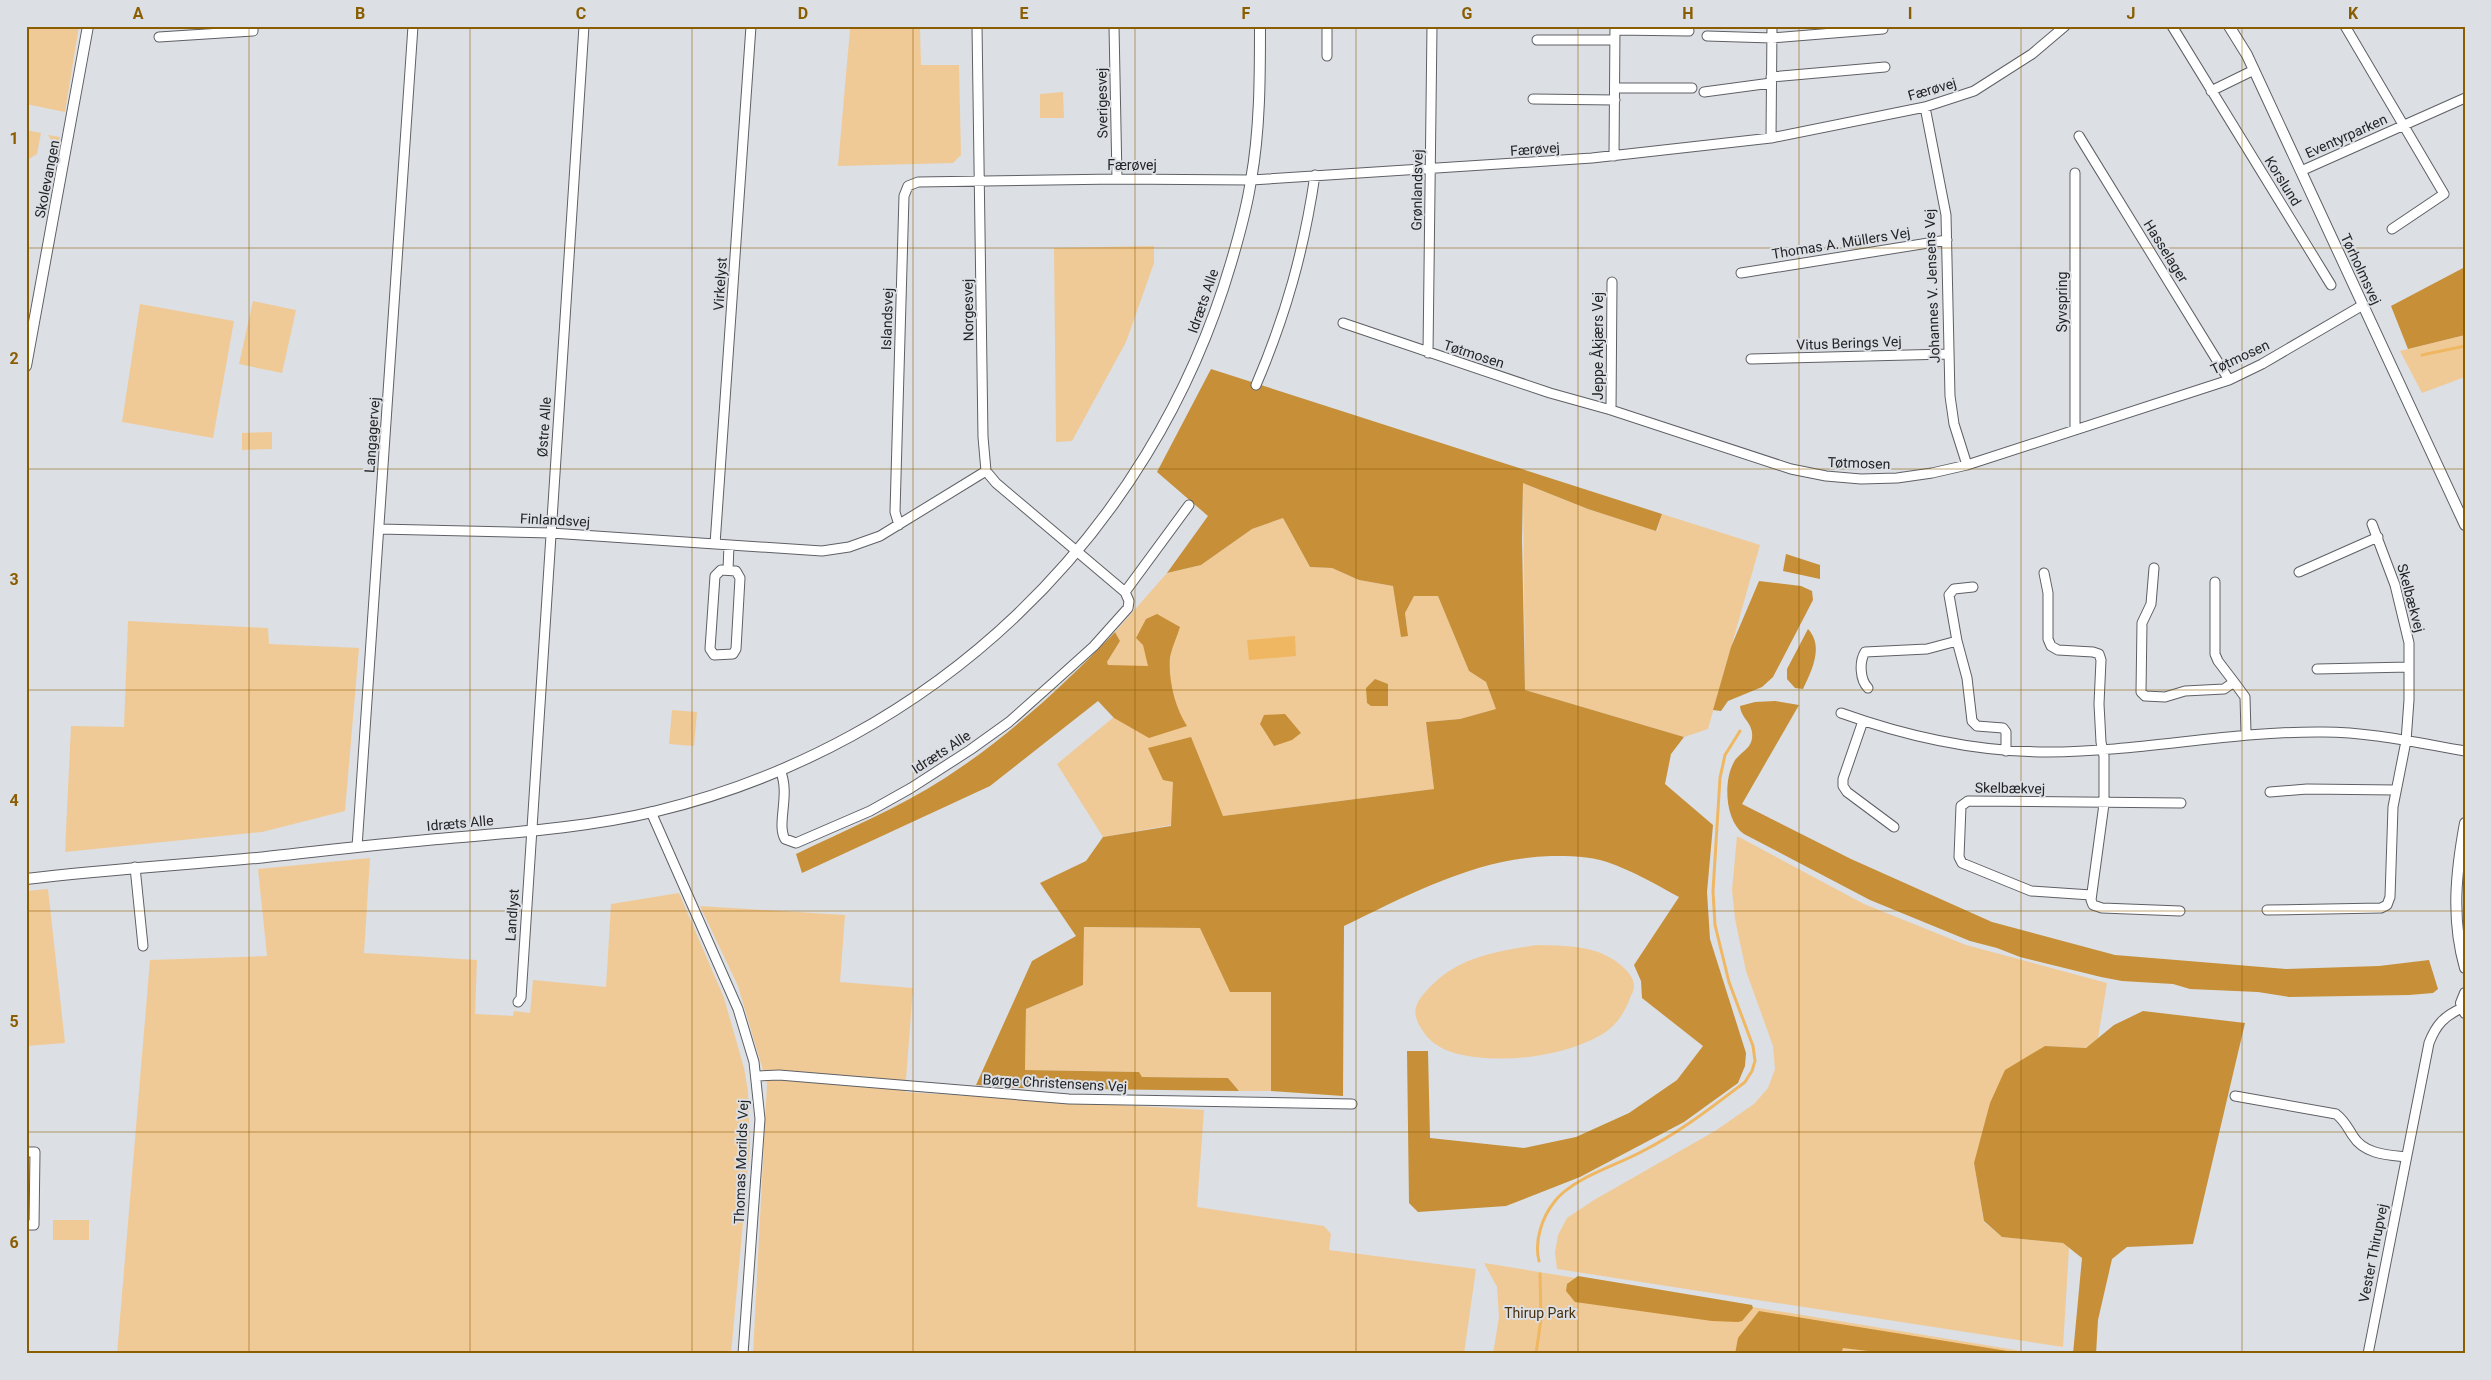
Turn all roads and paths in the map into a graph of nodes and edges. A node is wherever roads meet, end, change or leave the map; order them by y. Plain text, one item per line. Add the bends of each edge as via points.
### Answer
1 (88, 26) edge
2 (254, 26) edge
3 (414, 26) edge
4 (584, 26) edge
5 (751, 26) edge
6 (977, 26) edge
7 (1114, 26) edge
8 (1260, 26) edge
9 (1327, 26) edge
10 (1432, 26) edge
11 (1772, 26) edge
12 (2065, 26) edge
13 (2172, 26) edge
14 (2229, 26) edge
15 (2345, 26) edge
16 (1615, 28) edge
17 (1883, 29) dead end
18 (1689, 31) dead end
19 (1707, 36) dead end
20 (159, 37) dead end
21 (1772, 38) junction
22 (1537, 40) dead end
23 (1615, 40) junction
24 (1326, 56) dead end
25 (1885, 67) dead end
26 (2254, 70) junction
27 (1771, 80) junction
28 (1615, 88) junction
29 (1692, 88) dead end
30 (2211, 91) junction
31 (1704, 92) dead end
32 (2465, 98) edge
33 (1532, 99) dead end
34 (1615, 100) junction
35 (1925, 107) junction
36 (2404, 125) junction
37 (2079, 136) dead end
38 (1771, 138) junction
39 (1614, 156) junction
40 (1431, 169) junction
41 (2301, 171) junction
42 (2075, 173) dead end
43 (1315, 175) junction
44 (1117, 179) junction
45 (1252, 180) junction
46 (980, 181) junction
47 (2392, 229) dead end
48 (1947, 240) junction
49 (1741, 273) dead end
50 (1612, 282) dead end
51 (2331, 284) dead end
52 (2363, 306) junction
53 (1343, 324) dead end
54 (1428, 353) junction
55 (1948, 354) junction
56 (1751, 359) dead end
57 (26, 366) edge
58 (2229, 380) junction
59 (1256, 385) dead end
60 (1611, 410) junction
61 (2075, 430) junction
62 (1967, 464) junction
63 (986, 472) junction
64 (1189, 505) dead end
65 (2372, 524) dead end
66 (899, 525) junction
67 (2465, 526) edge
68 (379, 529) junction
69 (551, 533) junction
70 (2378, 537) junction
71 (715, 544) junction
72 (729, 545) junction
73 (1078, 552) junction
74 (2154, 568) dead end
75 (728, 570) junction
76 (2299, 572) dead end
77 (2044, 573) dead end
78 (2215, 582) dead end
79 (1972, 587) dead end
80 (1125, 592) junction
81 (1958, 641) junction
82 (2409, 667) junction
83 (2317, 669) dead end
84 (2234, 682) junction
85 (1868, 688) dead end
86 (1841, 714) dead end
87 (1863, 721) junction
88 (2246, 734) junction
89 (2406, 741) junction
90 (2006, 750) junction
91 (2103, 750) junction
92 (2465, 751) edge
93 (780, 770) junction
94 (2396, 790) junction
95 (2270, 792) dead end
96 (2180, 803) dead end
97 (2104, 804) junction
98 (652, 812) junction
99 (2465, 823) edge
100 (1894, 827) dead end
101 (532, 830) junction
102 (358, 846) junction
103 (135, 868) junction
104 (26, 879) edge
105 (2091, 895) junction
106 (2266, 910) dead end
107 (2180, 912) dead end
108 (143, 946) dead end
109 (2465, 968) edge
110 (2465, 993) edge
111 (518, 1002) dead end
112 (2463, 1010) edge
113 (757, 1076) junction
114 (2235, 1096) dead end
115 (1352, 1104) dead end
116 (26, 1152) edge
117 (2406, 1157) junction
118 (26, 1225) edge
119 (743, 1354) edge
120 (2368, 1354) edge

1 - 57 street, Skolevangen
2 - 20 street via 253,31
3 - 68 street, Langagervej
4 - 69 street, Østre Alle
5 - 71 street, Virkelyst
6 - 46 street, Norgesvej
7 - 44 street, Sverigesvej
8 - 45 street, Idræts Alle via 1260,84
9 - 24 street
10 - 40 street, Grønlandsvej
11 - 21 street
12 - 35 street, Færøvej via 1997,78 1974,91
13 - 30 street, Korslund
14 - 26 street, Tørholmsvej
15 - 36 street, Eventyrparken
16 - 18 street
16 - 23 street
17 - 21 street
19 - 21 street
21 - 27 street
22 - 23 street
23 - 28 street
25 - 27 street
26 - 30 street
26 - 41 street, Tørholmsvej
27 - 31 street
27 - 38 street
28 - 29 street
28 - 34 street
30 - 51 street, Korslund
32 - 36 street, Eventyrparken
33 - 34 street
34 - 39 street
35 - 38 street, Færøvej
35 - 48 street, Johannes V. Jensens Vej via 1946,215
36 - 41 street, Eventyrparken
36 - 47 street, Eventyrparken via 2444,194
37 - 58 street, Hasselager
38 - 39 street, Færøvej
39 - 40 street, Færøvej
40 - 43 street, Færøvej
40 - 54 street, Grønlandsvej
41 - 52 street, Tørholmsvej
42 - 61 street, Syvspring
43 - 45 street, Færøvej
43 - 59 street via 1306,235 1288,303
44 - 45 street, Færøvej
44 - 46 street, Færøvej
45 - 73 street, Idræts Alle via 1220,298 1199,356 1144,460
46 - 63 street, Norgesvej
46 - 66 street, Islandsvej via 918,182 908,186 904,196 896,512
48 - 49 street, Thomas A. Müllers Vej
48 - 55 street, Johannes V. Jensens Vej
50 - 60 street, Jeppe Åkjærs Vej
52 - 58 street, Tøtmosen
52 - 67 street, Tørholmsvej
53 - 54 street, Tøtmosen
54 - 60 street, Tøtmosen via 1550,394
55 - 56 street, Vitus Berings Vej
55 - 62 street, Johannes V. Jensens Vej via 1954,424
58 - 61 street, Tøtmosen
60 - 62 street, Tøtmosen via 1791,469 1826,476 1897,478
61 - 62 street, Tøtmosen
63 - 66 street, Finlandsvej
63 - 73 street
64 - 80 street
65 - 70 street, Skelbækvej
66 - 72 street, Finlandsvej via 849,547 822,551
68 - 69 street, Finlandsvej
68 - 102 street, Langagervej
69 - 71 street, Finlandsvej
69 - 101 street, Østre Alle
70 - 76 street
70 - 82 street, Skelbækvej via 2403,614 2409,643
71 - 72 street, Finlandsvej
72 - 75 street
73 - 80 street
73 - 93 street, Idræts Alle via 1038,596 967,660 916,697 841,743
74 - 84 street via 2152,598 2142,623 2140,689 2143,694 2165,697 2185,691 2220,690
75 - 75 street via 740,575 736,649 730,656 714,655 710,649 715,576 718,571
77 - 91 street via 2048,593 2048,639 2052,646 2058,650 2094,652 2100,657
78 - 84 street via 2215,654
79 - 81 street via 1954,589 1949,595
80 - 93 street, Idræts Alle via 1129,601 1124,613 1094,646 1009,722 943,768 870,811 804,841 788,842 783,835 786,784
81 - 85 street via 1928,649 1865,652 1862,679
81 - 90 street via 1972,721 1977,726 2003,728
82 - 83 street
82 - 89 street, Skelbækvej
84 - 88 street via 2245,697
86 - 87 street
87 - 90 street via 1926,739
87 - 100 street via 1843,786
88 - 89 street via 2324,732
88 - 91 street
89 - 92 street
89 - 94 street, Skelbækvej
90 - 91 street
91 - 97 street
93 - 98 street, Idræts Alle via 702,799
94 - 95 street
94 - 106 street, Skelbækvej via 2390,835 2388,905 2381,908
96 - 97 street, Skelbækvej
97 - 105 street
97 - 105 street, Skelbækvej via 1968,801 1960,809 1959,857 1964,864 2031,891
98 - 101 street, Idræts Alle
98 - 113 street, Thomas Morilds Vej via 738,1009
99 - 109 street via 2458,857 2455,900 2456,925
101 - 102 street, Idræts Alle
101 - 111 street, Landlyst via 521,998
102 - 103 street, Idræts Alle
103 - 104 street, Idræts Alle
103 - 108 street
105 - 107 street via 2093,905 2102,908
110 - 112 street
112 - 117 street, Vester Thirupvej via 2443,1018 2429,1042
113 - 115 street, Børge Christensens Vej via 779,1075 1069,1099
113 - 119 street, Thomas Morilds Vej via 760,1119 758,1166
114 - 117 street via 2336,1114 2345,1121 2353,1138 2364,1147 2374,1153
116 - 118 street via 35,1152 34,1225
117 - 120 street, Vester Thirupvej

